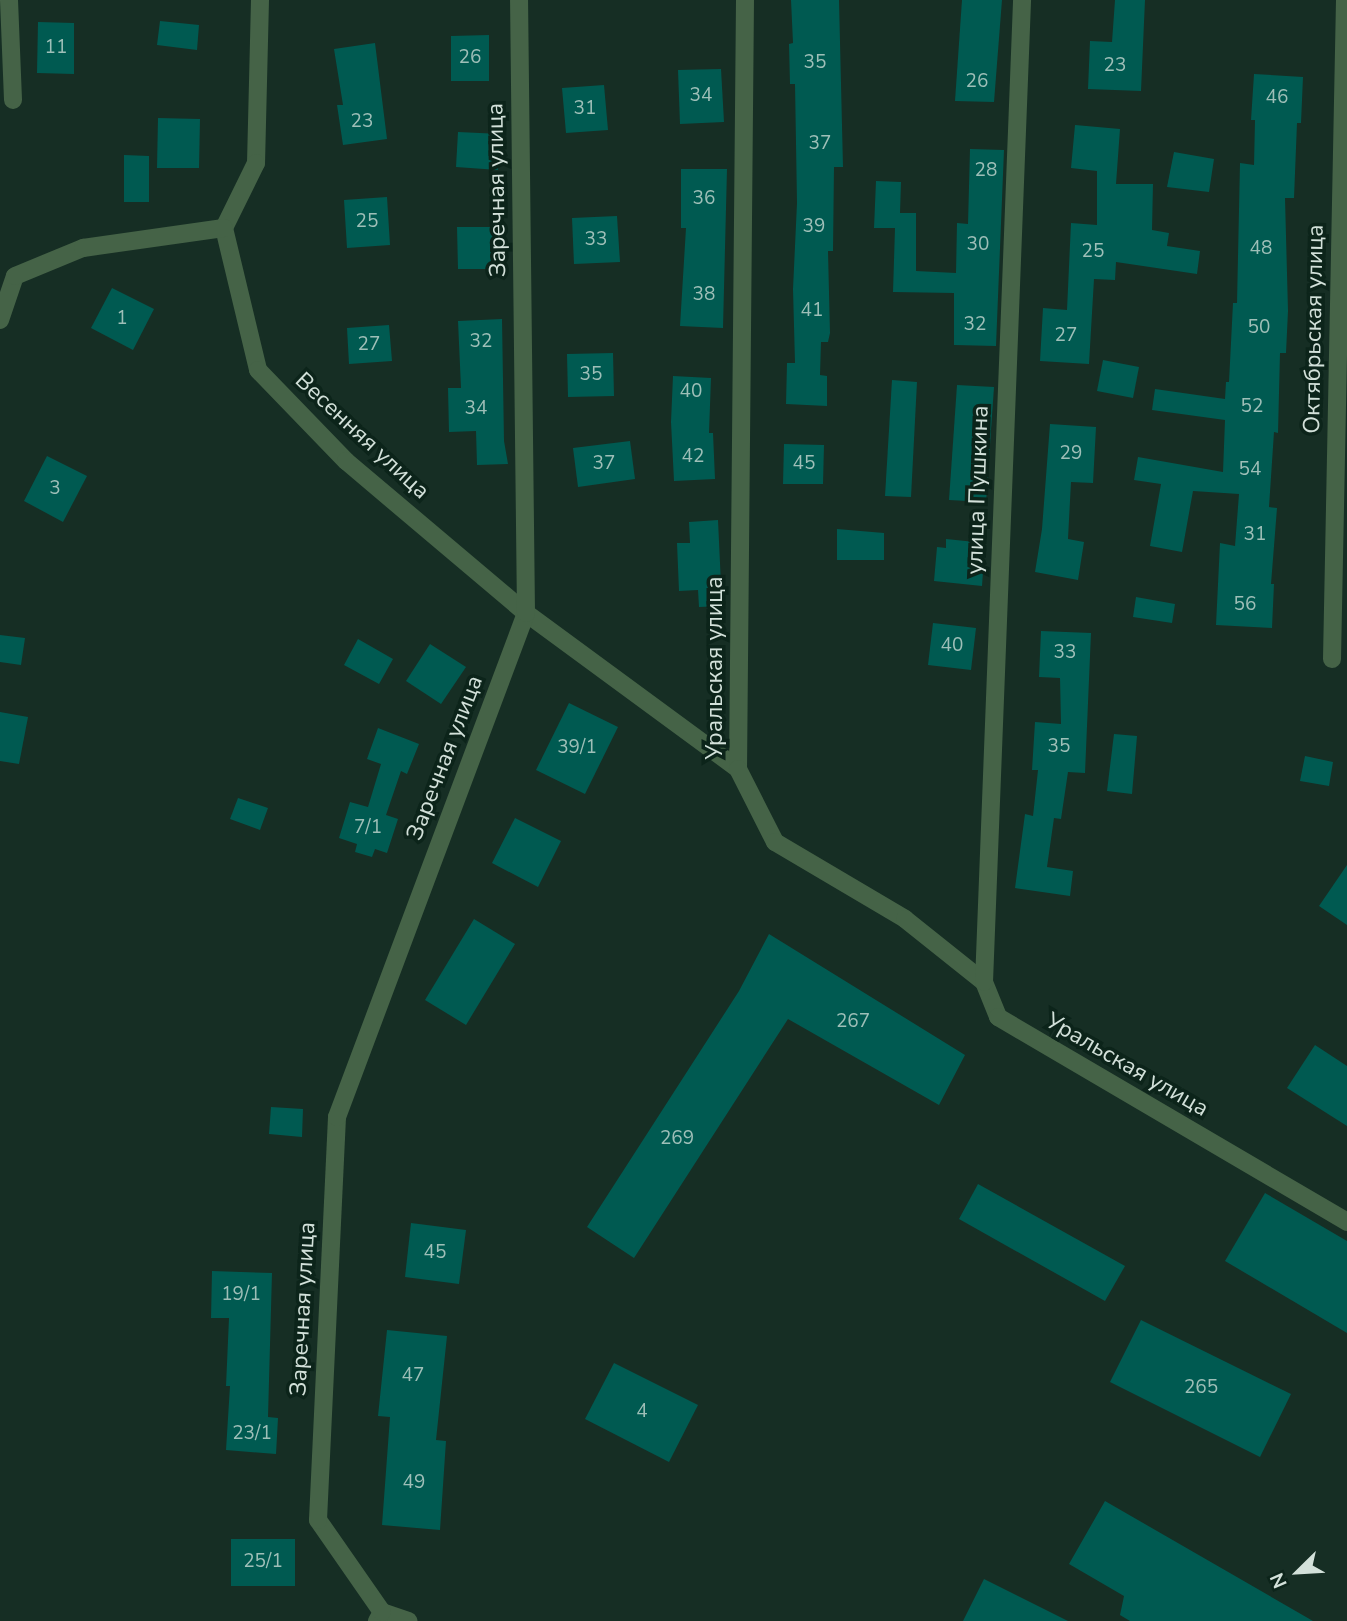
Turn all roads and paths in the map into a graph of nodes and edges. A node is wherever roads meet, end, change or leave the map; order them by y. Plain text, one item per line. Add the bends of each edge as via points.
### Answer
1 (9, 0) edge
2 (260, 0) edge
3 (520, 0) edge
4 (745, 0) edge
5 (1022, 0) edge
6 (1345, 0) edge
7 (13, 100) dead end
8 (224, 228) junction
9 (0, 320) edge
10 (526, 613) junction
11 (1332, 659) dead end
12 (738, 769) junction
13 (984, 982) junction
14 (1347, 1222) edge
15 (380, 1617) edge
16 (408, 1621) edge

1 - 7 street
2 - 8 street via 257,163
3 - 10 street, Заречная улица
4 - 12 street, Уральская улица
5 - 13 street, улица Пушкина
6 - 11 street, Октябрьская улица
8 - 9 street via 83,248 15,275
8 - 10 street, Весенняя улица via 258,370 346,461
10 - 12 street, Весенняя улица
10 - 15 street, Заречная улица via 337,1117 318,1520
12 - 13 street, Уральская улица via 775,842 905,919
13 - 14 street, Уральская улица via 998,1017
15 - 16 street

